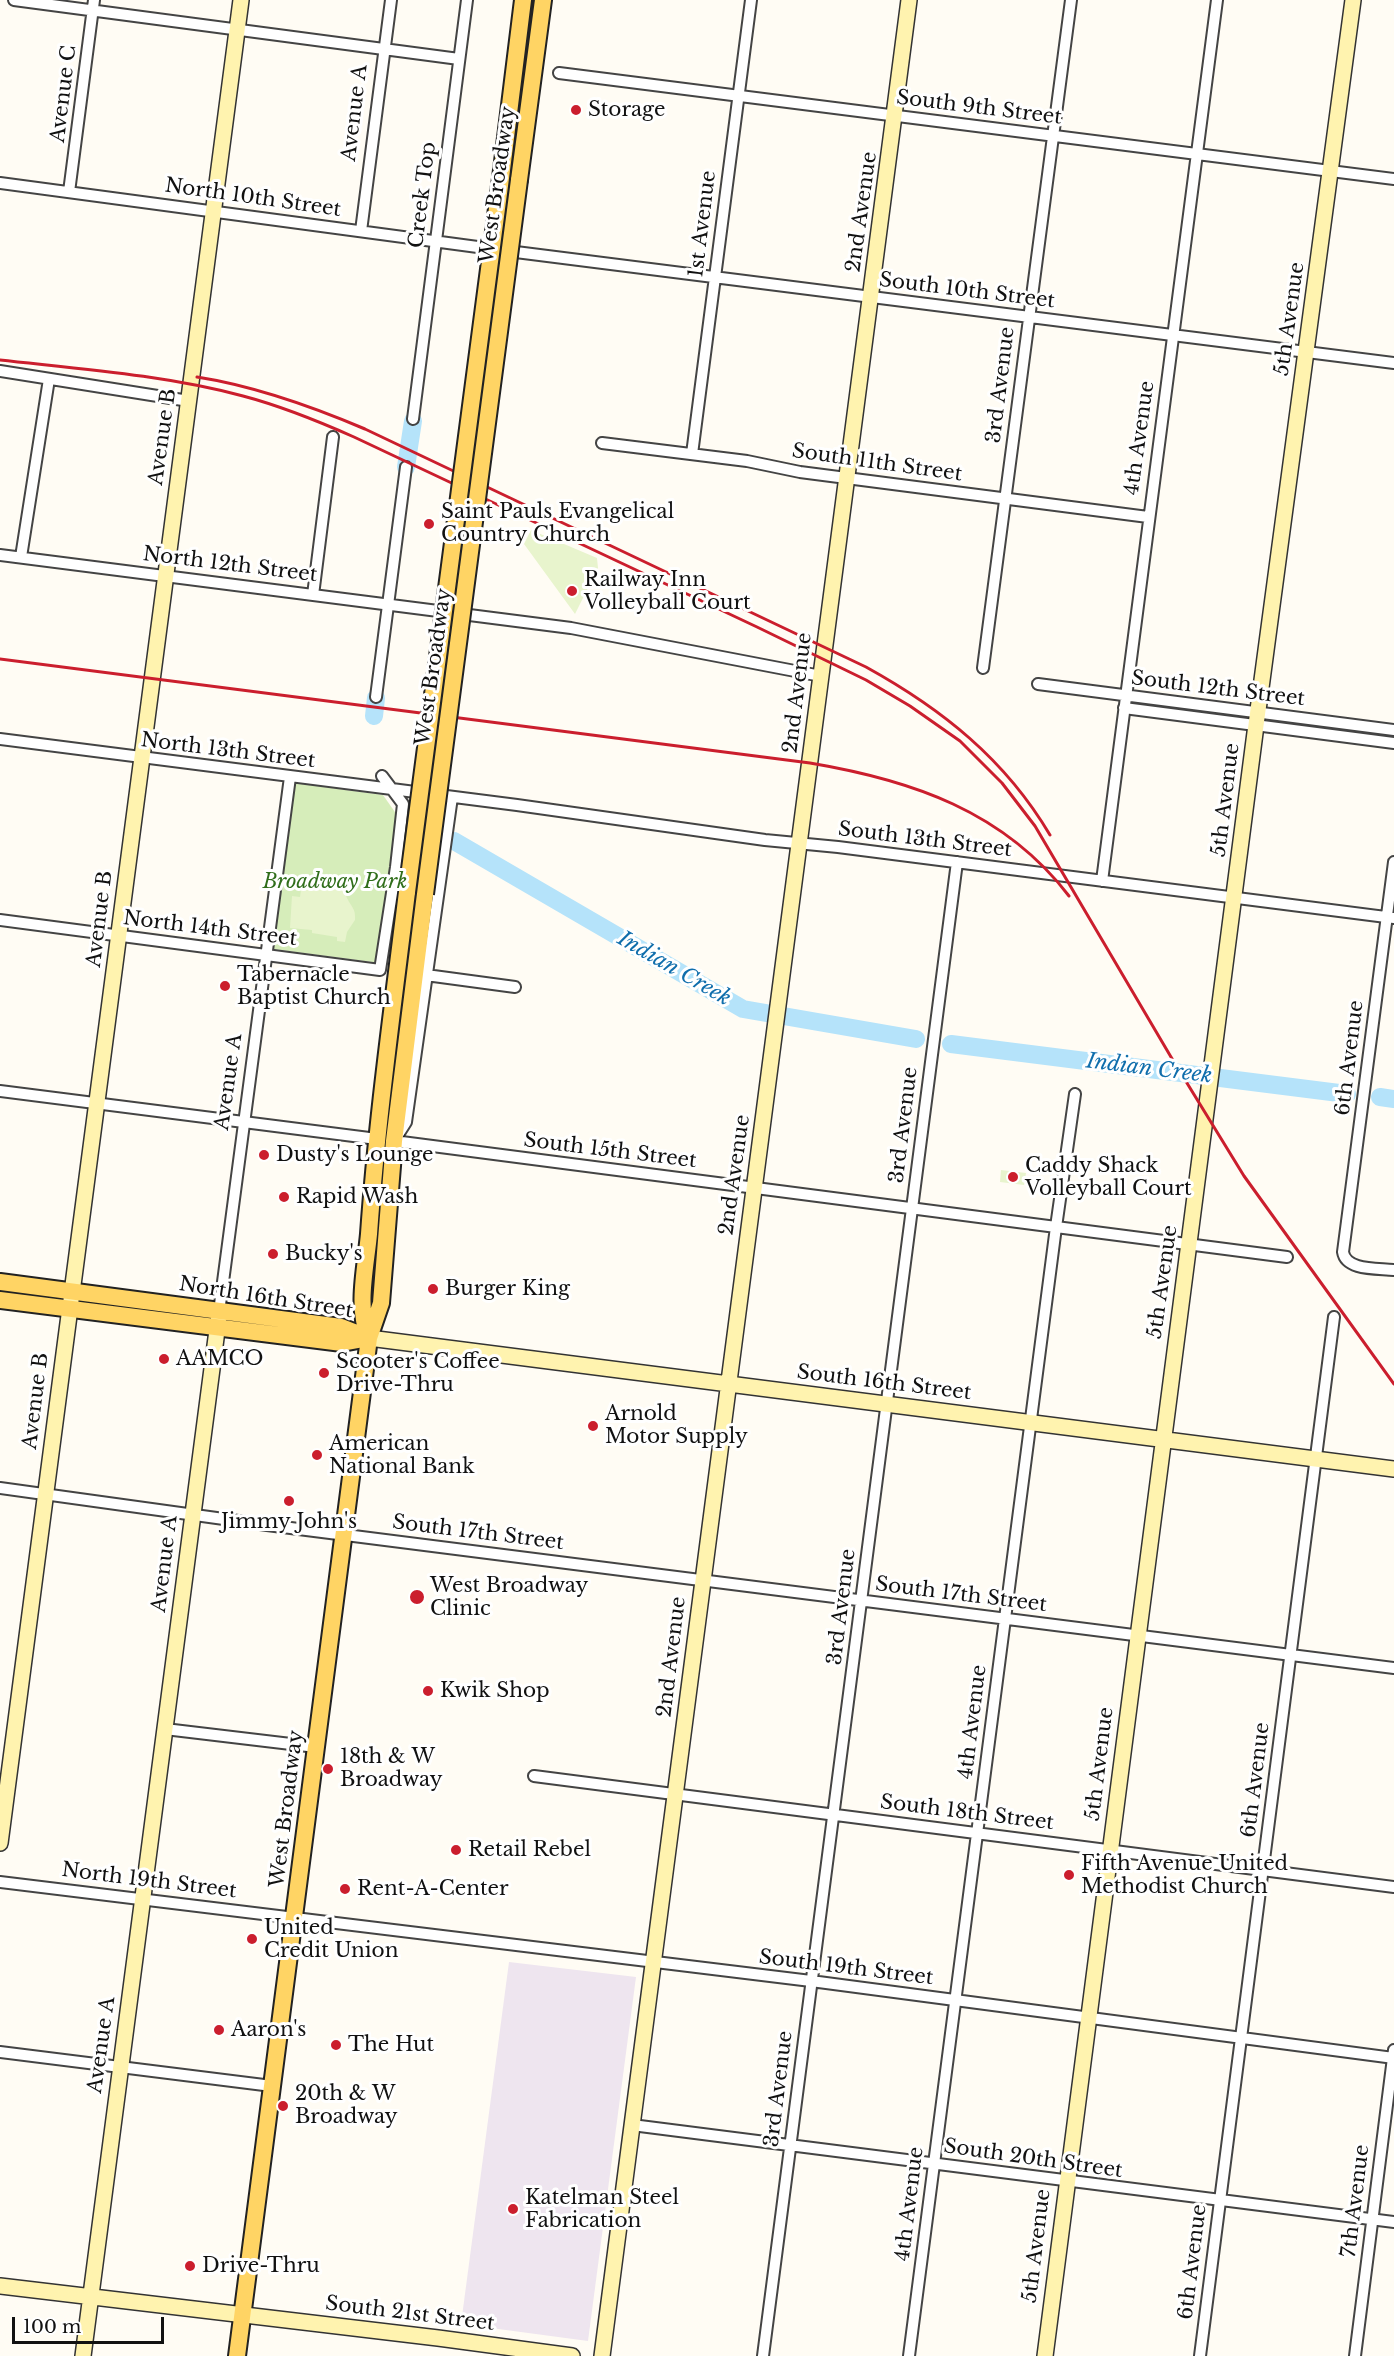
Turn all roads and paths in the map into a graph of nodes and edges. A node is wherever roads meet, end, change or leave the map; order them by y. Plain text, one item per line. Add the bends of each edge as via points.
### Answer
1 (14, 0) edge
2 (241, 0) edge
3 (391, 0) edge
4 (467, 0) edge
5 (523, 0) edge
6 (543, 0) edge
7 (751, 0) edge
8 (909, 0) edge
9 (1071, 0) edge
10 (1217, 0) edge
11 (1353, 0) edge
12 (94, 5) edge
13 (237, 29) junction
14 (385, 49) junction
15 (459, 59) junction
16 (559, 73) dead end
17 (738, 95) junction
18 (896, 116) junction
19 (1052, 135) junction
20 (1197, 154) junction
21 (1331, 171) junction
22 (1394, 179) edge
23 (0, 183) edge
24 (69, 192) junction
25 (214, 211) junction
26 (361, 231) junction
27 (435, 240) junction
28 (500, 250) joint
29 (714, 277) junction
30 (872, 297) junction
31 (1028, 317) junction
32 (1172, 335) junction
33 (1307, 352) junction
34 (1394, 363) edge
35 (0, 371) edge
36 (49, 379) junction
37 (189, 401) junction
38 (413, 419) dead end
39 (333, 437) dead end
40 (602, 443) dead end
41 (692, 454) junction
42 (406, 467) dead end
43 (848, 478) junction
44 (1005, 499) junction
45 (1148, 517) junction
46 (0, 555) edge
47 (21, 557) junction
48 (166, 575) junction
49 (313, 594) junction
50 (388, 604) junction
51 (983, 668) dead end
52 (821, 676) junction
53 (1038, 684) dead end
54 (1125, 696) junction
55 (376, 698) dead end
56 (1124, 708) junction
57 (1257, 719) junction
58 (1394, 730) edge
59 (0, 739) edge
60 (1394, 743) edge
61 (142, 757) junction
62 (382, 776) dead end
63 (290, 777) junction
64 (391, 790) junction
65 (452, 797) junction
66 (800, 844) junction
67 (957, 862) junction
68 (1394, 862) edge
69 (1102, 881) junction
70 (1234, 898) junction
71 (1390, 918) edge
72 (0, 920) edge
73 (119, 935) junction
74 (267, 954) junction
75 (426, 975) junction
76 (515, 987) dead end
77 (0, 1090) edge
78 (1075, 1094) dead end
79 (97, 1103) junction
80 (244, 1122) junction
81 (385, 1140) junction
82 (754, 1188) junction
83 (911, 1208) junction
84 (1056, 1227) junction
85 (1189, 1245) junction
86 (1287, 1257) dead end
87 (1394, 1270) edge
88 (0, 1282) edge
89 (72, 1291) junction
90 (0, 1300) edge
91 (70, 1309) junction
92 (1334, 1317) dead end
93 (218, 1319) junction
94 (369, 1338) junction
95 (729, 1383) junction
96 (886, 1404) junction
97 (1030, 1423) junction
98 (1164, 1440) junction
99 (1316, 1459) junction
100 (1394, 1469) edge
101 (0, 1488) edge
102 (46, 1494) junction
103 (193, 1515) junction
104 (344, 1534) junction
105 (703, 1579) junction
106 (861, 1600) junction
107 (1005, 1618) junction
108 (1138, 1636) junction
109 (1290, 1655) junction
110 (1394, 1668) edge
111 (165, 1729) junction
112 (316, 1747) junction
113 (534, 1776) dead end
114 (675, 1794) junction
115 (833, 1814) junction
116 (977, 1832) junction
117 (0, 1843) edge
118 (1110, 1850) junction
119 (1262, 1869) junction
120 (0, 1882) edge
121 (1394, 1887) edge
122 (143, 1899) junction
123 (294, 1917) junction
124 (653, 1962) junction
125 (811, 1981) junction
126 (955, 2001) junction
127 (1088, 2018) junction
128 (1240, 2037) junction
129 (0, 2052) edge
130 (1394, 2055) edge
131 (120, 2068) junction
132 (272, 2086) junction
133 (632, 2125) junction
134 (790, 2145) junction
135 (934, 2164) junction
136 (1067, 2181) junction
137 (1219, 2201) junction
138 (1372, 2219) junction
139 (1394, 2222) edge
140 (0, 2286) edge
141 (91, 2297) junction
142 (242, 2315) junction
143 (83, 2356) edge
144 (237, 2356) edge
145 (572, 2356) edge
146 (602, 2356) edge
147 (763, 2356) edge
148 (909, 2356) edge
149 (1045, 2356) edge
150 (1200, 2356) edge
151 (1355, 2356) edge

1 - 12 street
2 - 13 street, Avenue B
3 - 14 street, Avenue A
4 - 15 street, Creek Top
5 - 81 main road, West Broadway, bridge via 407,892
6 - 81 main road, West Broadway, bridge via 425,894
7 - 17 street, 1st Avenue
8 - 18 street, 2nd Avenue
9 - 19 street, 3rd Avenue
10 - 20 street, 4th Avenue
11 - 21 street, 5th Avenue
12 - 13 street
12 - 24 street, Avenue C
13 - 14 street
13 - 25 street, Avenue B
14 - 15 street
14 - 26 street, Avenue A
15 - 27 street, Creek Top
16 - 17 street, South 9th Street
17 - 18 street, South 9th Street
17 - 29 street, 1st Avenue
18 - 19 street, South 9th Street
18 - 30 street, 2nd Avenue
19 - 20 street, South 9th Street
19 - 31 street, 3rd Avenue
20 - 21 street, South 9th Street
20 - 32 street, 4th Avenue
21 - 22 street, South 9th Street
21 - 33 street, 5th Avenue
23 - 24 street, North 10th Street
24 - 25 street, North 10th Street
25 - 26 street, North 10th Street
25 - 37 street, Avenue B
26 - 27 street, North 10th Street
27 - 28 street, North 10th Street
27 - 38 street, Creek Top
28 - 29 street, South 10th Street
29 - 30 street, South 10th Street
29 - 41 street, 1st Avenue
30 - 31 street, South 10th Street
30 - 43 street, 2nd Avenue
31 - 32 street, South 10th Street
31 - 44 street, 3rd Avenue
32 - 33 street, South 10th Street
32 - 45 street, 4th Avenue
33 - 34 street, South 10th Street
33 - 57 street, 5th Avenue
35 - 36 street
36 - 37 street
36 - 47 street
37 - 48 street, Avenue B
39 - 49 street
40 - 41 street, South 11th Street
41 - 43 street, South 11th Street
42 - 50 street
43 - 44 street, South 11th Street
43 - 52 street, 2nd Avenue
44 - 45 street, South 11th Street
44 - 51 street, 3rd Avenue
45 - 54 street, 4th Avenue
46 - 47 street, North 12th Street
47 - 48 street, North 12th Street
48 - 49 street, North 12th Street
48 - 61 street, Avenue B
49 - 50 street, North 12th Street
50 - 52 street, North 12th Street via 571,628
50 - 55 street
52 - 66 street, 2nd Avenue
53 - 54 street, South 12th Street
54 - 56 street, 4th Avenue
54 - 57 street, South 12th Street
56 - 57 street, South 12th Street
56 - 69 street, 4th Avenue
57 - 58 street, South 12th Street
57 - 60 street
57 - 70 street, 5th Avenue
59 - 61 street, North 13th Street
61 - 63 street, North 13th Street
61 - 73 street, Avenue B
62 - 64 street
63 - 64 street, North 13th Street
63 - 74 street, Avenue A
64 - 65 street, North 13th Street
64 - 74 street, North 14th Street via 404,804 380,969
65 - 66 street, South 13th Street
65 - 75 street
66 - 67 street, South 13th Street
66 - 82 street, 2nd Avenue
67 - 69 street, South 13th Street
67 - 83 street, 3rd Avenue
68 - 71 street, 6th Avenue
69 - 70 street, South 13th Street
70 - 71 street, South 13th Street
70 - 85 street, 5th Avenue
71 - 87 street, 6th Avenue via 1343,1252 1352,1265
72 - 73 street, North 14th Street
73 - 74 street, North 14th Street
73 - 79 street, Avenue B
74 - 80 street, Avenue A
75 - 76 street
75 - 81 street via 406,1122
77 - 79 street, South 15th Street
78 - 84 street, 4th Avenue
79 - 80 street, South 15th Street
79 - 89 street, Avenue B
80 - 81 street, South 15th Street
80 - 93 street, Avenue A
81 - 82 street, South 15th Street
81 - 94 main road, West Broadway via 363,1313
82 - 83 street, South 15th Street
82 - 95 street, 2nd Avenue
83 - 84 street, South 15th Street
83 - 96 street, 3rd Avenue
84 - 85 street, South 15th Street
84 - 97 street, 4th Avenue
85 - 86 street, South 15th Street
85 - 98 street, 5th Avenue
88 - 89 main road, North 16th Street
89 - 91 street, Avenue B
89 - 93 main road, North 16th Street
90 - 91 main road, North 16th Street
91 - 93 main road, North 16th Street
91 - 102 street, Avenue B
92 - 99 street, 6th Avenue
93 - 94 main road, North 16th Street via 341,1327
93 - 103 street, Avenue A
94 - 95 street, South 16th Street
94 - 104 main road, West Broadway
95 - 96 street, South 16th Street
95 - 105 street, 2nd Avenue
96 - 97 street, South 16th Street
96 - 106 street, 3rd Avenue
97 - 98 street, South 16th Street
97 - 107 street, 4th Avenue
98 - 99 street, South 16th Street
98 - 108 street, 5th Avenue
99 - 100 street, South 16th Street
99 - 109 street, 6th Avenue
101 - 102 street, South 17th Street
102 - 103 street, South 17th Street
102 - 117 street, Avenue B
103 - 104 street, South 17th Street
103 - 111 street, Avenue A
104 - 105 street, South 17th Street
104 - 112 main road, West Broadway
105 - 106 street, South 17th Street
105 - 114 street, 2nd Avenue
106 - 107 street, South 17th Street
106 - 115 street, 3rd Avenue
107 - 108 street, South 17th Street
107 - 116 street, 4th Avenue
108 - 109 street, South 17th Street
108 - 118 street, 5th Avenue
109 - 110 street, South 17th Street
109 - 119 street, 6th Avenue
111 - 112 street
111 - 122 street, Avenue A
112 - 123 main road, West Broadway
113 - 114 street, South 18th Street
114 - 115 street, South 18th Street
114 - 124 street, 2nd Avenue
115 - 116 street, South 18th Street
115 - 125 street, 3rd Avenue
116 - 118 street, South 18th Street
116 - 126 street, 4th Avenue
118 - 119 street, South 18th Street
118 - 127 street, 5th Avenue
119 - 121 street, South 18th Street
119 - 128 street, 6th Avenue
120 - 122 street, North 19th Street
122 - 123 street, North 19th Street
122 - 131 street, Avenue A
123 - 124 street, South 19th Street
123 - 132 main road, West Broadway
124 - 125 street, South 19th Street
124 - 133 street, 2nd Avenue
125 - 126 street, South 19th Street
125 - 134 street, 3rd Avenue
126 - 127 street, South 19th Street
126 - 135 street, 4th Avenue
127 - 128 street, South 19th Street
127 - 136 street, 5th Avenue
128 - 130 street, South 19th Street
128 - 137 street, 6th Avenue
129 - 131 street
130 - 138 street, 7th Avenue
131 - 132 street
131 - 141 street, Avenue A
132 - 142 main road, West Broadway
133 - 134 street, South 20th Street
133 - 146 street, 2nd Avenue
134 - 135 street, South 20th Street
134 - 147 street, 3rd Avenue
135 - 136 street, South 20th Street
135 - 148 street, 4th Avenue
136 - 137 street, South 20th Street
136 - 149 street, 5th Avenue
137 - 138 street, South 20th Street
137 - 150 street, 6th Avenue
138 - 139 street, South 20th Street
138 - 151 street, 7th Avenue
140 - 141 street, South 21st Street
141 - 142 street, South 21st Street
141 - 143 street, Avenue A
142 - 144 main road, West Broadway
142 - 145 street, South 21st Street

